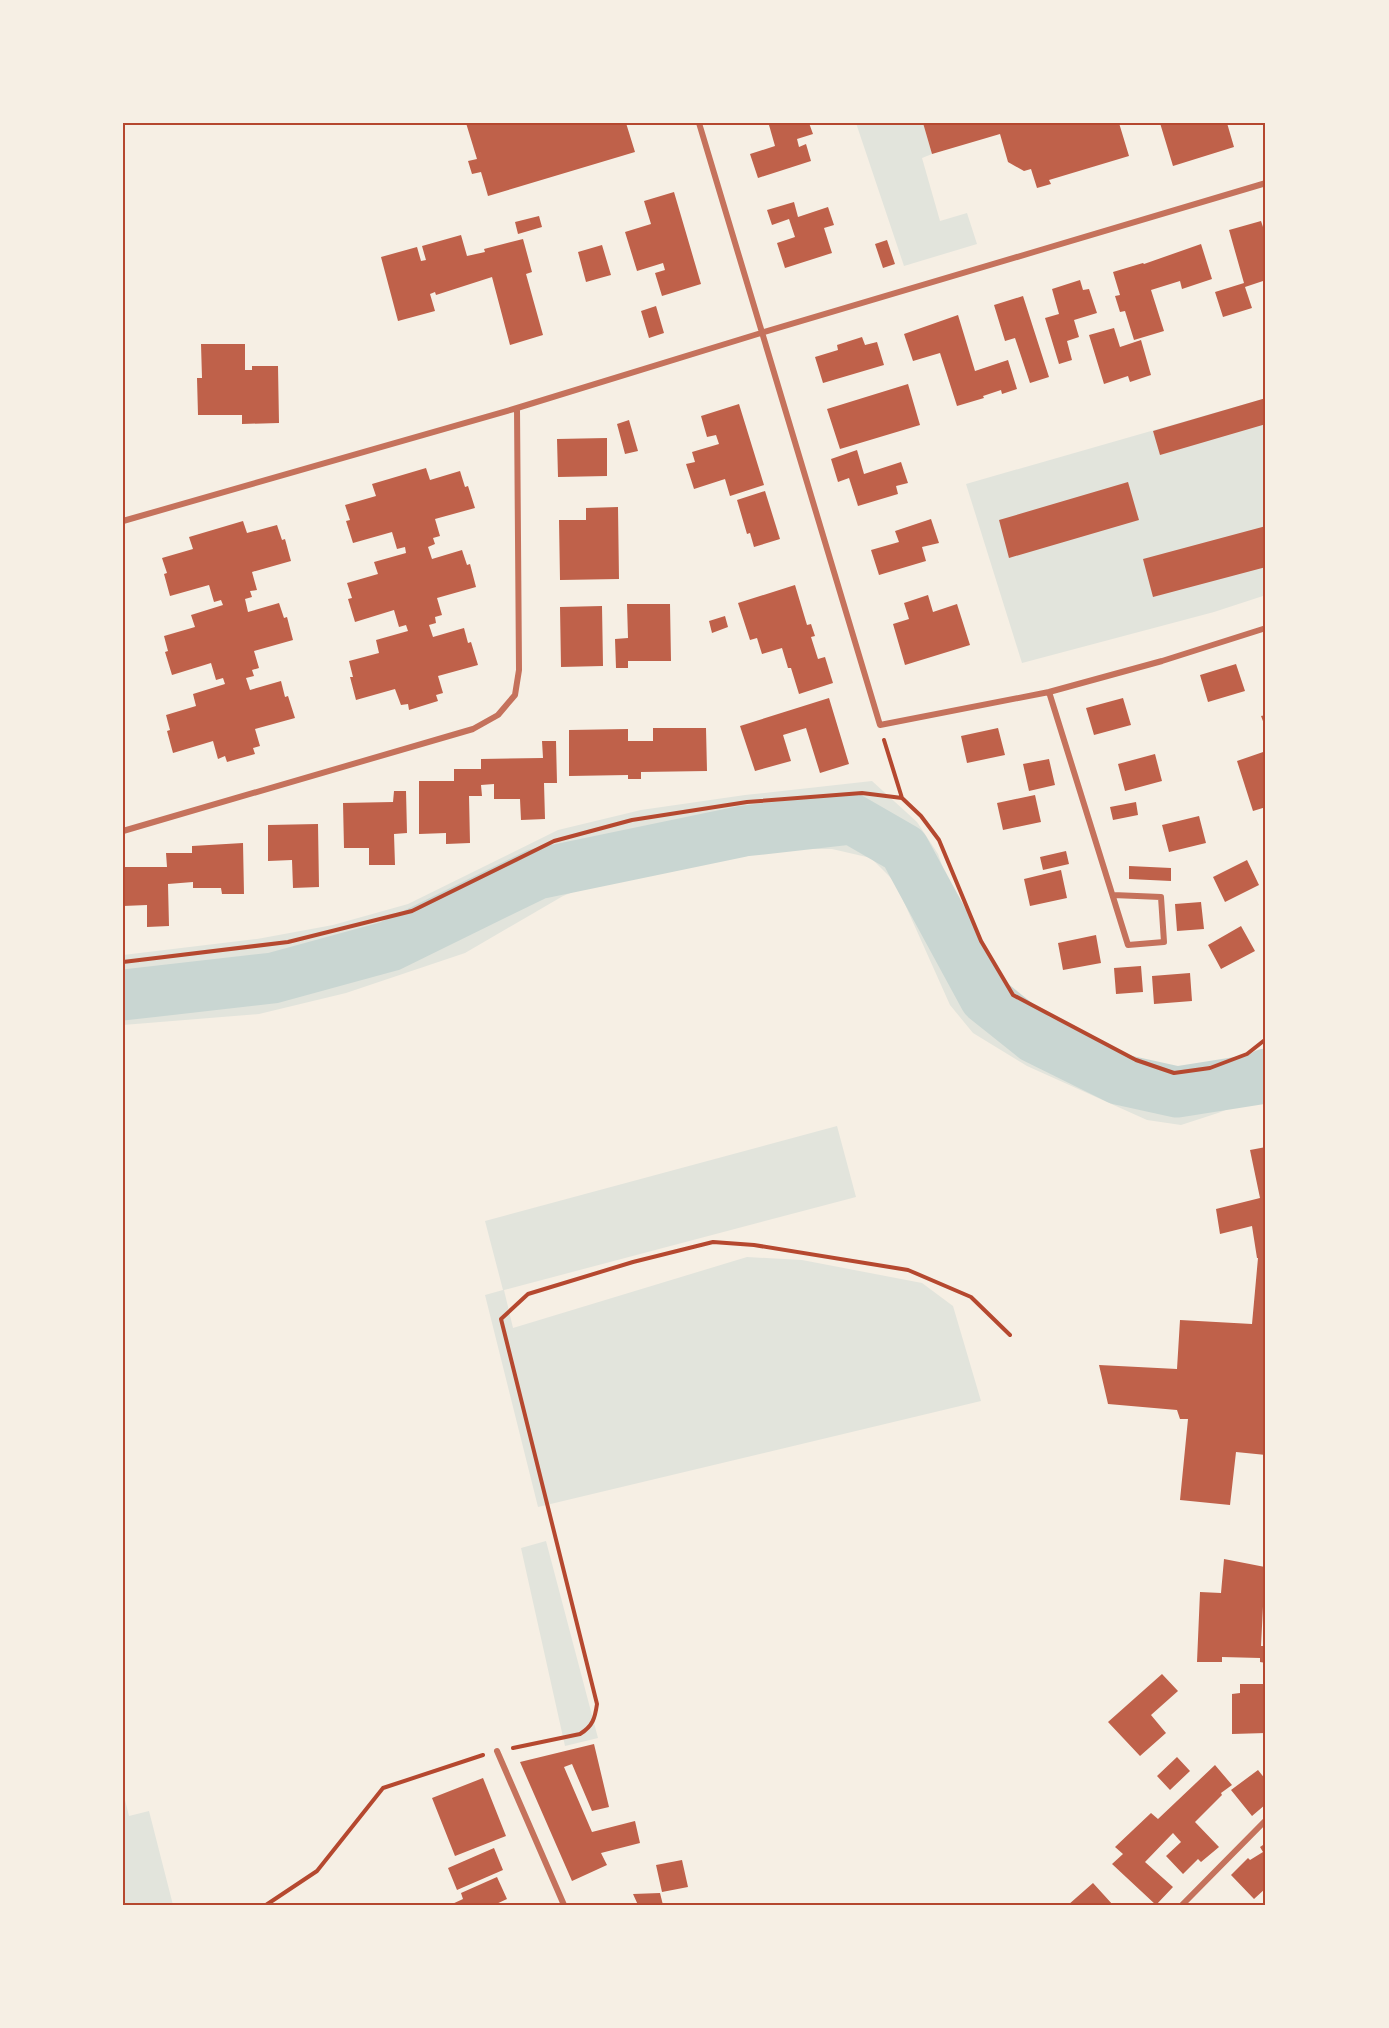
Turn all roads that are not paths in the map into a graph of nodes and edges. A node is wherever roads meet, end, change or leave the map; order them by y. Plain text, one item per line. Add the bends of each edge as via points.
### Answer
1 (699, 123) edge
2 (1266, 183) edge
3 (761, 333) junction
4 (517, 408) junction
5 (123, 521) edge
6 (1266, 628) edge
7 (1049, 692) junction
8 (123, 831) edge
9 (1113, 895) junction
10 (497, 1751) road end
11 (1266, 1820) edge
12 (564, 1905) edge
13 (1182, 1905) edge

1 - 3 street
2 - 3 street
3 - 4 street
3 - 7 street via 880,724
4 - 5 street
4 - 8 street via 519,670 515,695 498,715 473,729
6 - 7 street via 1162,662
7 - 9 street
9 - 9 street via 1128,945 1164,942 1161,897
10 - 12 street
11 - 13 street

